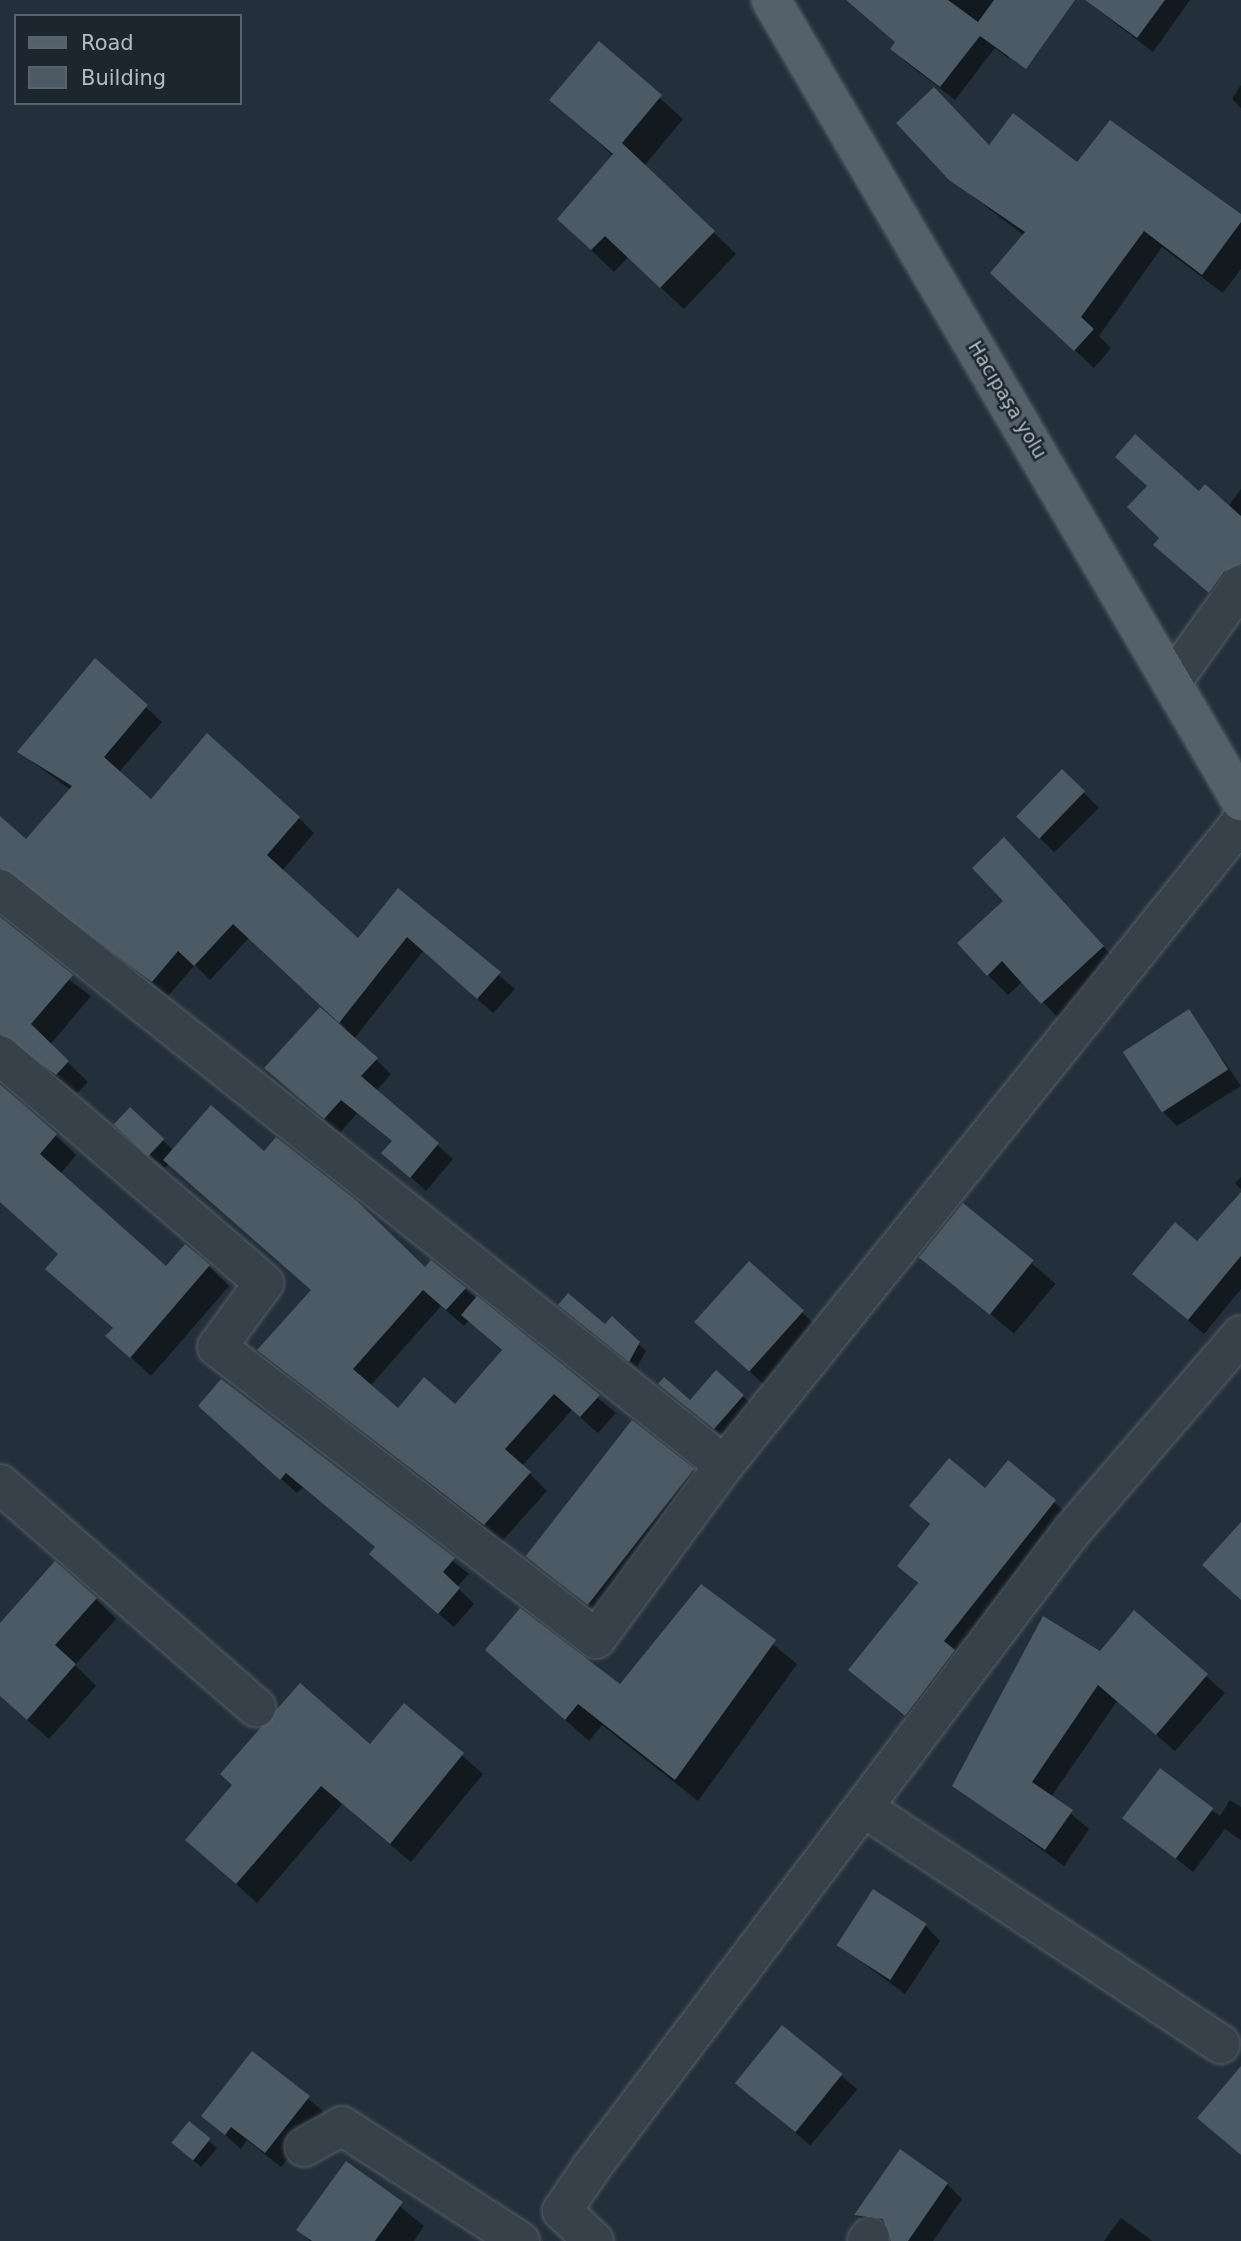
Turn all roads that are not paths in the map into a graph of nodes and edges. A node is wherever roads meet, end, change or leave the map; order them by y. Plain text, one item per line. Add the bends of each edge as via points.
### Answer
1 (771, 0) edge
2 (1241, 585) edge
3 (1173, 680) junction
4 (1241, 801) edge
5 (1241, 822) edge
6 (0, 889) edge
7 (0, 1055) edge
8 (1241, 1335) edge
9 (724, 1465) junction
10 (0, 1484) edge
11 (256, 1707) dead end
12 (867, 1810) junction
13 (1220, 2044) dead end
14 (304, 2147) dead end
15 (562, 2211) junction
16 (522, 2241) edge
17 (594, 2241) edge

1 - 3 main road, Hacıpaşa yolu
2 - 3 street
3 - 4 main road, Hacıpaşa yolu
5 - 9 street
6 - 9 street
7 - 9 street via 264,1283 217,1347 596,1639
8 - 12 street via 1071,1532
10 - 11 street
12 - 13 street
12 - 15 street
14 - 16 street via 342,2126
15 - 16 street
15 - 17 street

